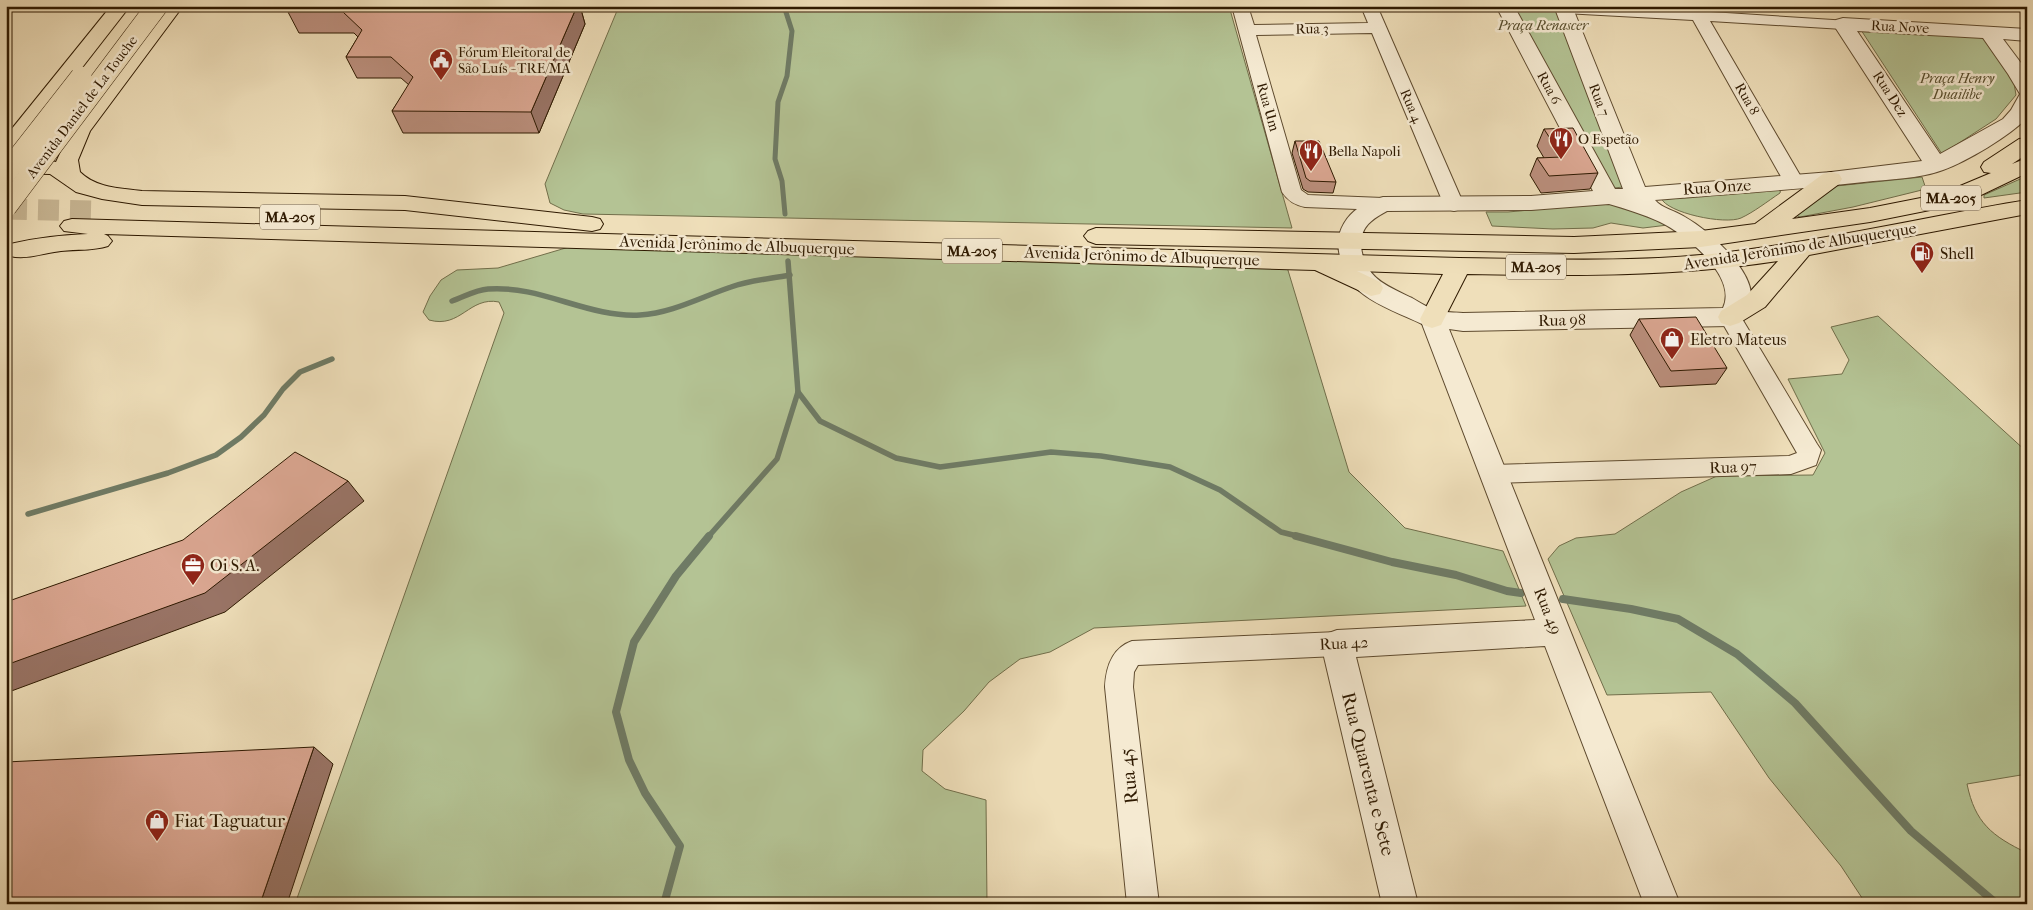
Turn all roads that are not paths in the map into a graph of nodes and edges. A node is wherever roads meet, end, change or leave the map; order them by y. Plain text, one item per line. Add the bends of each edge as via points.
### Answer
1 (121, 6) edge
2 (135, 6) edge
3 (158, 6) edge
4 (174, 6) edge
5 (1240, 6) edge
6 (1369, 6) edge
7 (1505, 6) edge
8 (1832, 6) edge
9 (1564, 7) edge
10 (1700, 16) junction
11 (1843, 24) junction
12 (1378, 28) junction
13 (1247, 30) junction
14 (1988, 32) junction
15 (2027, 34) edge
16 (2024, 79) edge
17 (2027, 99) edge
18 (2027, 144) edge
19 (6, 150) edge
20 (1936, 165) junction
21 (2027, 165) edge
22 (6, 169) edge
23 (6, 173) edge
24 (73, 179) junction
25 (1831, 179) junction
26 (1794, 182) junction
27 (1636, 194) junction
28 (1607, 196) junction
29 (1305, 201) joint
30 (1383, 204) junction
31 (1454, 205) junction
32 (6, 207) edge
33 (2027, 207) edge
34 (1652, 210) junction
35 (91, 211) tunnel mouth
36 (1870, 215) junction
37 (72, 226) tunnel mouth
38 (592, 232) junction
39 (1760, 232) junction
40 (1701, 239) junction
41 (1801, 249) junction
42 (12, 252) edge
43 (1351, 252) junction
44 (1316, 261) junction
45 (1720, 261) junction
46 (1459, 266) junction
47 (1370, 288) junction
48 (1730, 317) junction
49 (1432, 319) junction
50 (1493, 474) junction
51 (1556, 632) junction
52 (1337, 644) junction
53 (1132, 653) joint
54 (1143, 904) edge
55 (1400, 904) edge
56 (1662, 904) edge

1 - 19 main road
2 - 23 main road, Avenida Daniel de La Touche, bridge
3 - 32 main road, Avenida Daniel de La Touche, bridge
4 - 24 main road via 80,130 67,160
5 - 13 street, Rua Um
6 - 12 street, Rua 4
7 - 28 street, Rua 6
8 - 11 street
9 - 10 street, Rua Nove
9 - 27 street, Rua 7
10 - 11 street, Rua Nove
10 - 26 street, Rua 8
11 - 14 street, Rua Nove
11 - 20 street, Rua Dez
12 - 13 street, Rua 3
12 - 31 street, Rua 4
13 - 29 street, Rua Um via 1292,192
14 - 15 street, Rua Nove
14 - 16 street
17 - 20 street, Rua Onze via 2010,123
18 - 36 main road via 1966,181
20 - 25 street, Rua Onze
21 - 36 main road, Avenida Jerônimo de Albuquerque / MA-205 via 1958,196
22 - 24 main road via 39,166 56,169
24 - 38 main road via 108,193 142,198 405,203
24 - 42 main road via 78,193 67,216 43,236
25 - 26 street, Rua Onze
25 - 39 main road
26 - 27 street, Rua Onze
27 - 28 street, Rua Onze
27 - 34 street
28 - 31 street, Rua Onze via 1531,203
28 - 34 street
29 - 30 street, Rua Onze
30 - 31 street, Rua Onze
30 - 43 street via 1360,218 1352,230
33 - 41 main road, Avenida Jerônimo de Albuquerque / MA-205
34 - 40 street via 1685,226
35 - 38 main road, Avenida Jerônimo de Albuquerque / MA-205
36 - 39 main road, Avenida Jerônimo de Albuquerque / MA-205
37 - 38 main road, Avenida Jerônimo de Albuquerque / MA-205
38 - 42 main road via 513,246 416,248 108,241 62,243
38 - 43 main road, Avenida Jerônimo de Albuquerque / MA-205
38 - 44 main road, Avenida Jerônimo de Albuquerque / MA-205
39 - 40 main road, Avenida Jerônimo de Albuquerque / MA-205
40 - 43 main road, Avenida Jerônimo de Albuquerque / MA-205
40 - 45 street
41 - 45 main road, Avenida Jerônimo de Albuquerque / MA-205
41 - 48 main road via 1756,301
43 - 44 main road, Avenida Jerônimo de Albuquerque / MA-205
43 - 46 main road, Avenida Jerônimo de Albuquerque / MA-205
43 - 47 street, Rua 98 via 1358,274
44 - 47 main road
45 - 46 main road, Avenida Jerônimo de Albuquerque / MA-205 via 1631,268
45 - 48 street via 1738,292 1737,305
46 - 49 main road
47 - 49 street, Rua 98
48 - 49 street, Rua 98 via 1463,322
48 - 50 street, Rua 97 via 1809,450 1808,458 1802,462 1791,465
49 - 50 street, Rua 49
50 - 51 street, Rua 49
51 - 52 street, Rua 42
51 - 56 street, Rua 49
52 - 53 street, Rua 42
52 - 55 street, Rua Quarenta e Sete
53 - 54 street, Rua 45 via 1124,660 1119,672 1119,687

